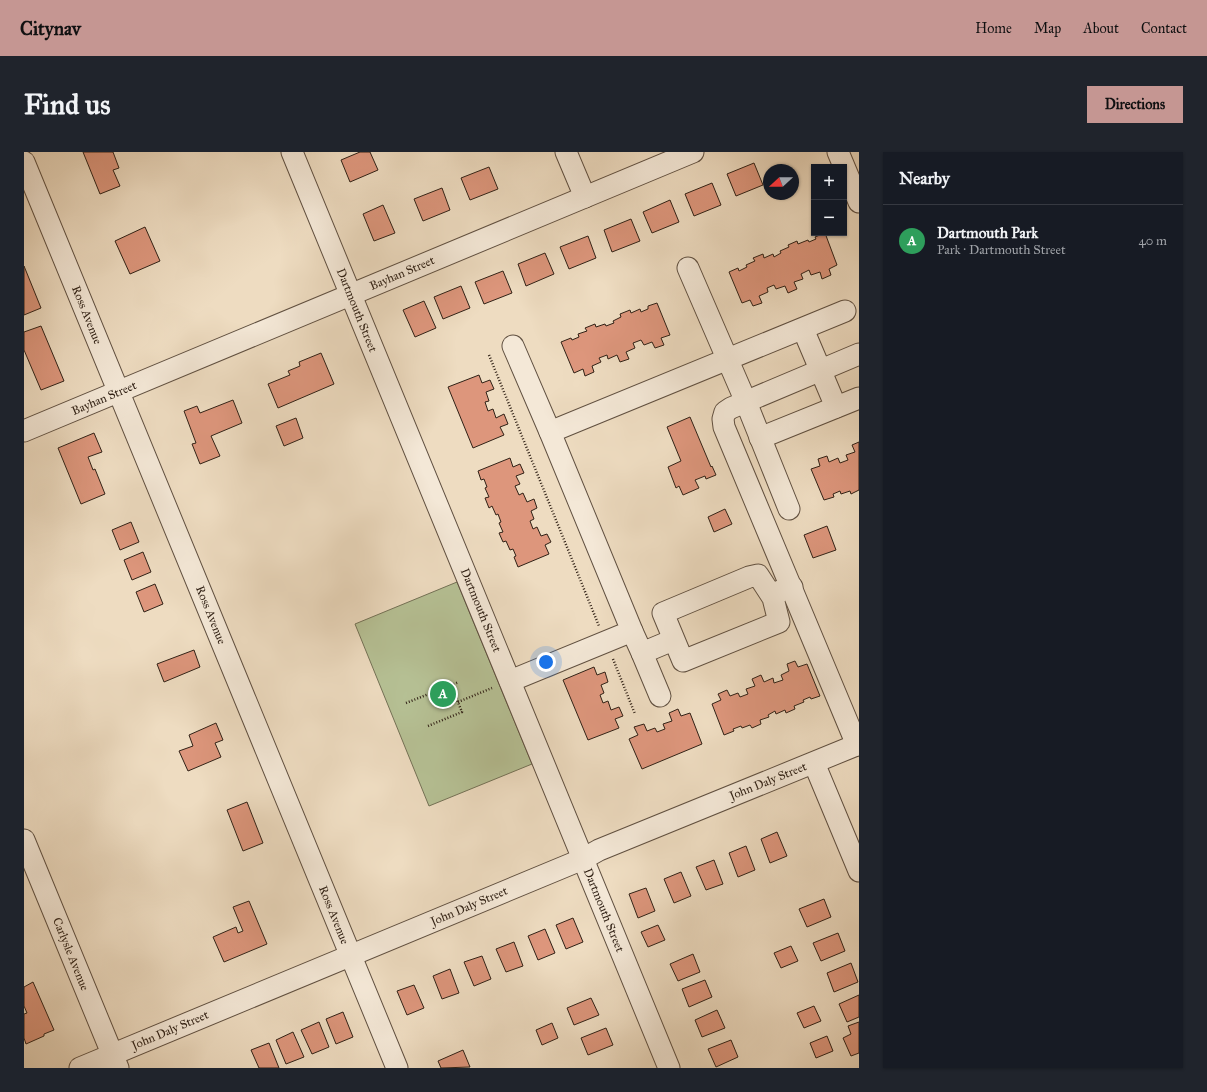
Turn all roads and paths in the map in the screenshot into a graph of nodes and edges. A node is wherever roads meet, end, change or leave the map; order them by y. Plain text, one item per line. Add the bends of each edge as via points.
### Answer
1 (292, 152) edge
2 (566, 152) edge
3 (692, 152) edge
4 (838, 152) edge
5 (24, 162) edge
6 (585, 197) junction
7 (859, 202) edge
8 (688, 268) dead end
9 (351, 294) junction
10 (845, 311) dead end
11 (803, 329) junction
12 (513, 346) dead end
13 (859, 354) edge
14 (488, 355) dead end
15 (728, 359) junction
16 (821, 370) junction
17 (119, 392) junction
18 (859, 398) edge
19 (746, 402) junction
20 (836, 407) junction
21 (24, 431) edge
22 (550, 432) junction
23 (760, 438) junction
24 (789, 509) dead end
25 (792, 587) junction
26 (773, 598) junction
27 (599, 626) dead end
28 (632, 631) junction
29 (673, 640) junction
30 (642, 653) junction
31 (611, 654) dead end
32 (510, 681) junction
33 (459, 682) dead end
34 (451, 685) junction
35 (660, 696) dead end
36 (458, 702) junction
37 (406, 703) dead end
38 (635, 714) dead end
39 (428, 726) dead end
40 (858, 744) edge
41 (814, 762) junction
42 (24, 840) edge
43 (583, 859) junction
44 (859, 871) edge
45 (350, 955) junction
46 (115, 1061) edge
47 (80, 1068) edge
48 (397, 1068) edge
49 (669, 1068) edge

1 - 9 street, Dartmouth Street
2 - 6 street
3 - 6 street, Bayhan Street
4 - 7 street
5 - 17 street, Ross Avenue
6 - 9 street, Bayhan Street
8 - 15 street
9 - 17 street, Bayhan Street
9 - 32 street, Dartmouth Street
10 - 11 street
11 - 15 street
11 - 16 street
12 - 22 street
13 - 16 street
14 - 27 path
15 - 19 street
15 - 22 street
16 - 19 street
16 - 20 street
17 - 21 street, Bayhan Street
17 - 45 street, Ross Avenue
18 - 20 street
19 - 23 street
19 - 25 street via 724,412 724,427
20 - 23 street
22 - 28 street
23 - 24 street
25 - 26 street via 780,591
25 - 40 street
26 - 29 street via 779,622 682,661
26 - 29 street via 758,575 663,613
28 - 30 street
28 - 32 street
29 - 30 street
30 - 35 street
31 - 38 path
32 - 36 path
32 - 43 street, Dartmouth Street
33 - 34 path
34 - 36 path
34 - 37 path
36 - 39 path via 462,712
40 - 41 street, John Daly Street
41 - 43 street, John Daly Street
41 - 44 street
42 - 46 street, Carlysle Avenue
43 - 45 street, John Daly Street
43 - 49 street, Dartmouth Street
45 - 46 street, John Daly Street
45 - 48 street, Ross Avenue
46 - 47 street, John Daly Street

